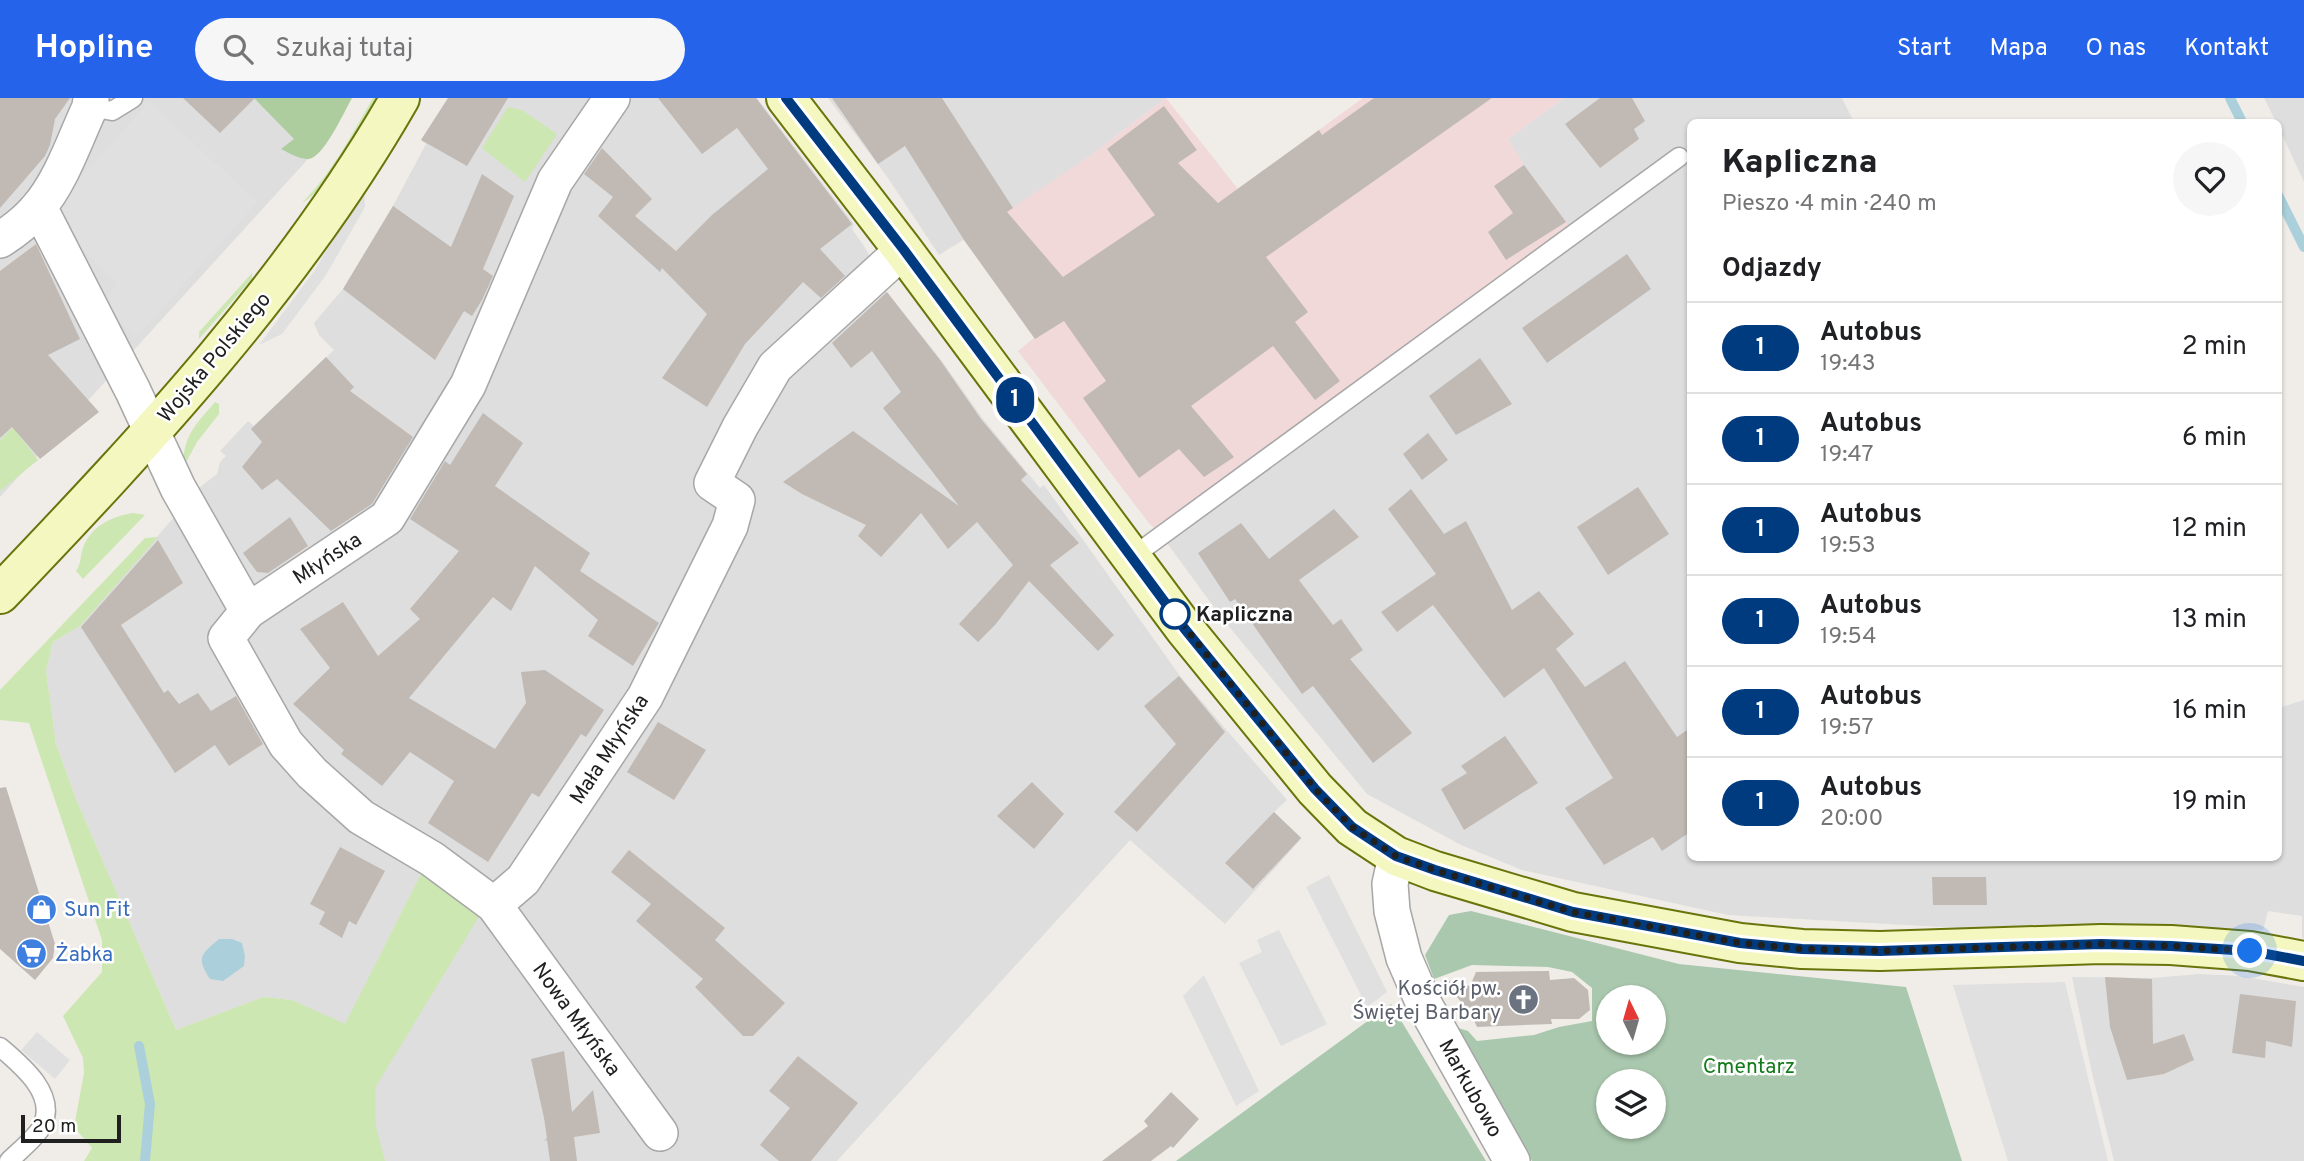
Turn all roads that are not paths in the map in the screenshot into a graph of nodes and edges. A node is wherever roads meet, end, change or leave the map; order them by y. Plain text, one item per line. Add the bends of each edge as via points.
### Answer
1 (133, 98) edge
2 (400, 98) edge
3 (612, 98) edge
4 (786, 98) edge
5 (90, 102) edge
6 (1679, 157) dead end
7 (39, 207) junction
8 (0, 240) edge
9 (904, 250) junction
10 (152, 430) junction
11 (1132, 557) junction
12 (0, 594) edge
13 (248, 611) junction
14 (1396, 856) junction
15 (494, 905) junction
16 (2304, 961) edge
17 (0, 1047) edge
18 (660, 1133) dead end
19 (9, 1161) edge
20 (1512, 1161) edge

1 - 5 lane via 112,111
2 - 10 street, Wojska Polskiego via 292,260 208,368
3 - 13 street, Młyńska via 555,181 468,385 387,518
4 - 9 street
5 - 7 street via 63,166
6 - 11 lane
7 - 8 street
7 - 10 street
9 - 11 street
9 - 15 street, Mała Młyńska via 775,367 712,483 737,500 730,526 645,697 523,880
10 - 12 street, Wojska Polskiego
10 - 13 street via 178,488
11 - 14 street via 1315,789 1352,827
13 - 15 street via 226,638 286,744 361,817 432,859
14 - 16 street via 1573,912 1740,943 1880,951 2171,946 2250,951
14 - 20 street, Markubowo via 1390,884 1392,911 1404,958
15 - 18 street, Nowa Młyńska
17 - 19 lane via 36,1083 46,1102 43,1125

